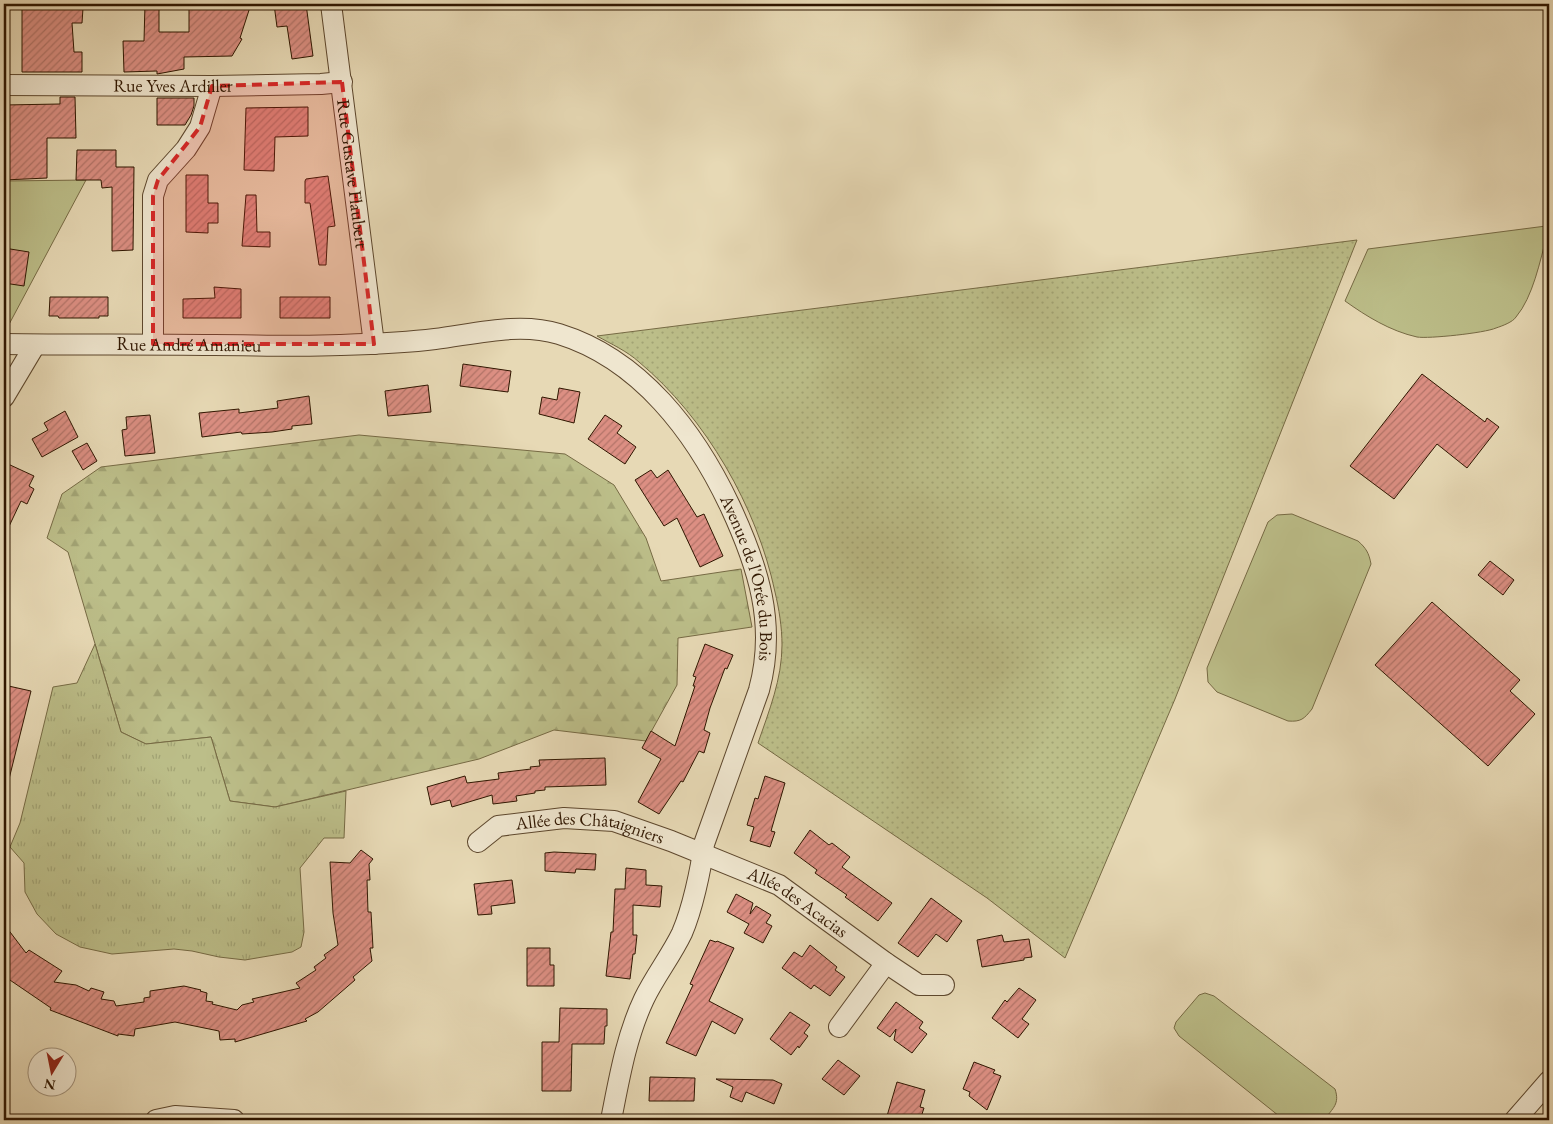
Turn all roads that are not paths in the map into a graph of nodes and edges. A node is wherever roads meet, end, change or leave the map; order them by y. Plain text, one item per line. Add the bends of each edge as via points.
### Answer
1 (331, 4) edge
2 (342, 82) junction
3 (4, 85) edge
4 (212, 86) junction
5 (4, 344) edge
6 (35, 344) junction
7 (153, 344) junction
8 (374, 344) junction
9 (4, 397) edge
10 (478, 842) dead end
11 (703, 854) junction
12 (886, 964) junction
13 (944, 985) dead end
14 (839, 1027) dead end
15 (1549, 1081) edge
16 (156, 1120) edge
17 (234, 1120) edge
18 (611, 1120) edge
19 (1515, 1120) edge

1 - 2 street, Rue Gustave Flaubert
2 - 4 street, Rue Yves Ardiller
2 - 8 street, Rue Gustave Flaubert
3 - 4 street, Rue Yves Ardiller
4 - 7 street via 200,127 186,149 158,180 153,196
5 - 6 street, Rue André Amanieu
6 - 7 street, Rue André Amanieu
6 - 9 street
7 - 8 street, Rue André Amanieu
8 - 11 street, Avenue de l'Orée du Bois via 511,329 559,334 597,350 626,368 656,394 696,446 741,529 755,568 762,594 766,642 765,668 759,690
10 - 11 street, Allée des Châtaigniers via 498,826 564,818 614,821
11 - 12 street, Allée des Acacias via 779,886
11 - 18 street, Avenue de l'Orée du Bois via 683,931 644,998 634,1025
12 - 13 street, Allée des Acacias via 919,985
12 - 14 street
15 - 19 street
16 - 17 street via 175,1116

